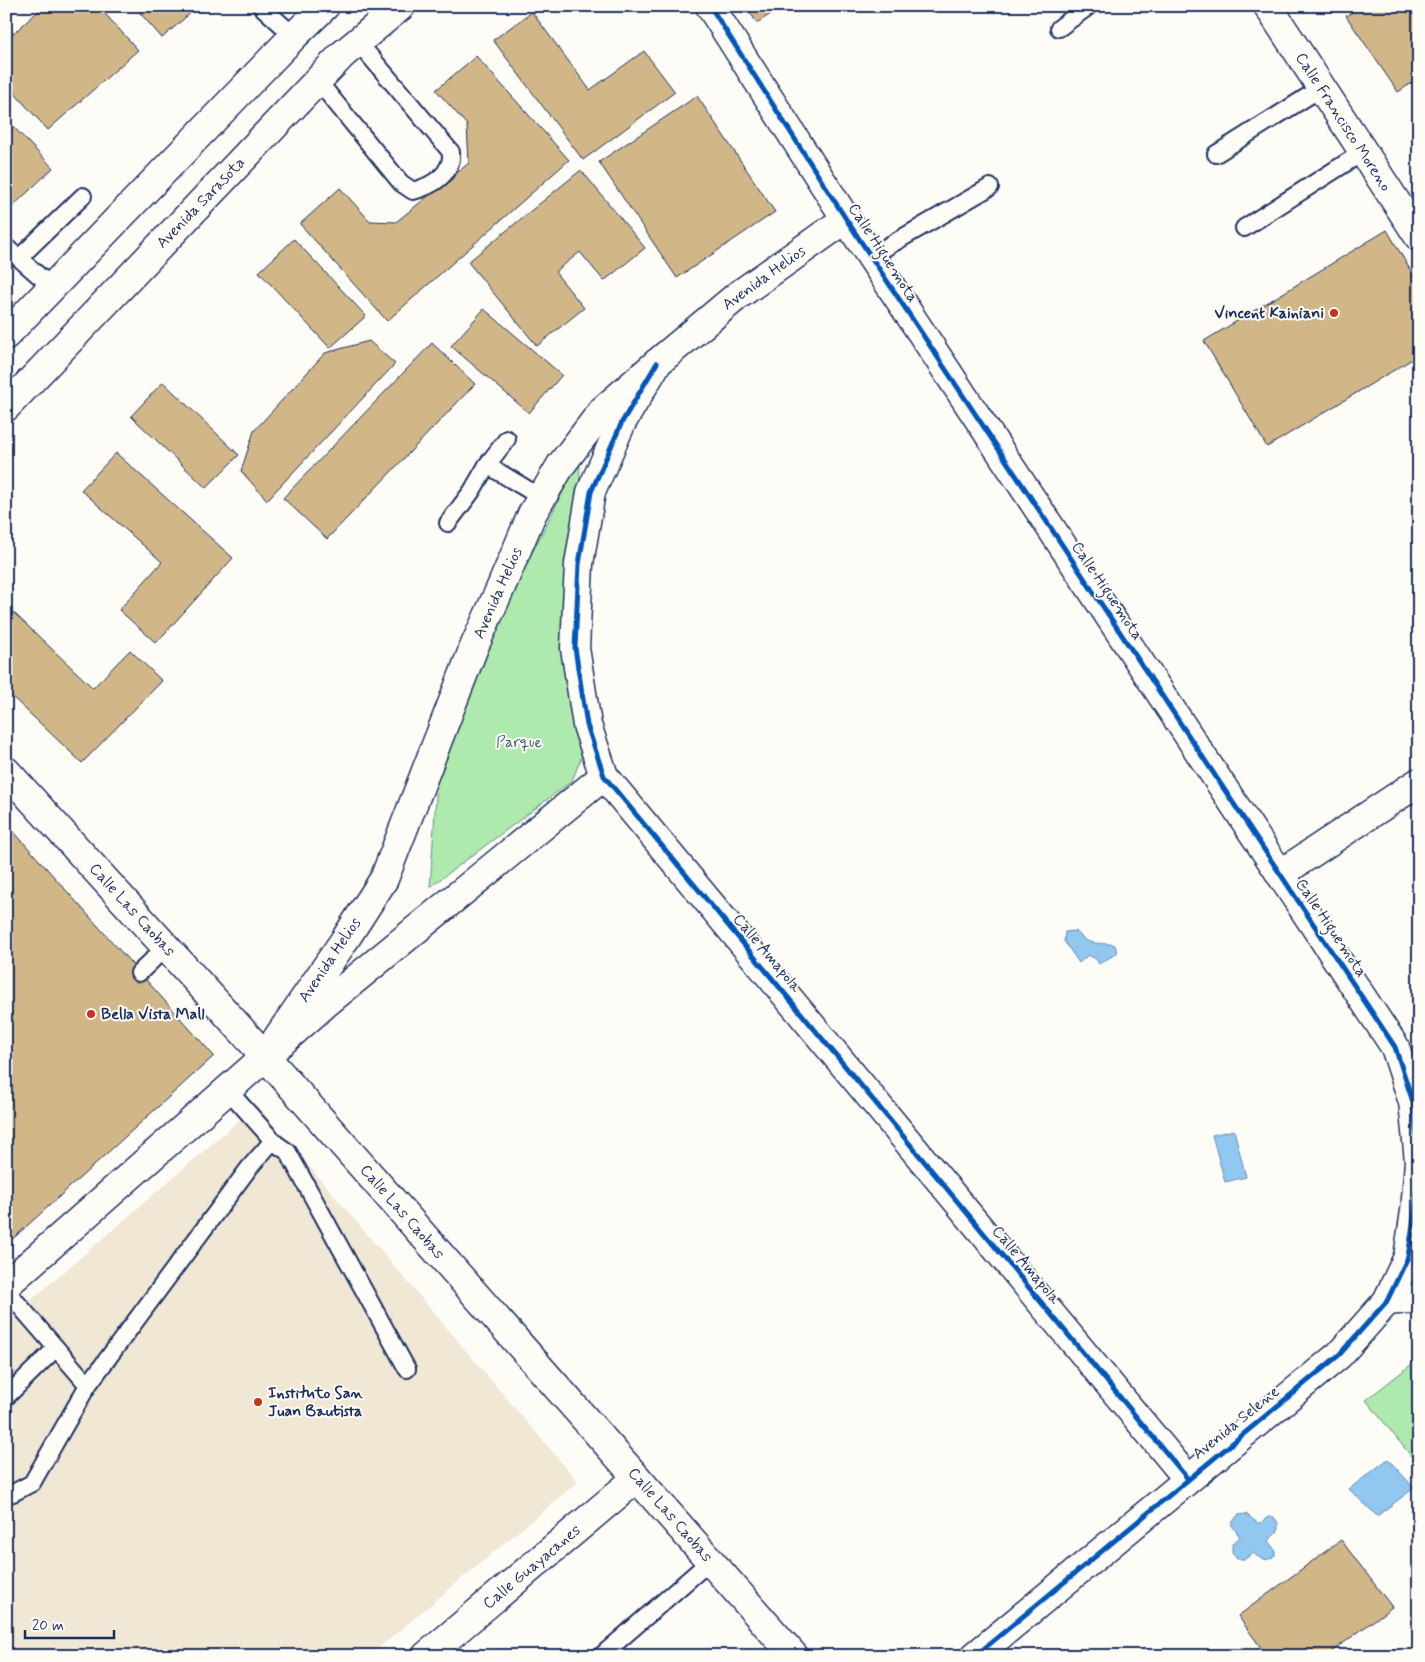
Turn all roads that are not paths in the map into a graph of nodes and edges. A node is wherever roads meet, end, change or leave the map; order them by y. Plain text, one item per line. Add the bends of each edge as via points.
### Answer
1 (261, 6) edge
2 (324, 6) edge
3 (401, 6) edge
4 (710, 6) edge
5 (1089, 6) edge
6 (1268, 6) edge
7 (1058, 28) dead end
8 (294, 36) junction
9 (358, 42) junction
10 (318, 81) junction
11 (1321, 88) junction
12 (1363, 152) junction
13 (1216, 154) dead end
14 (990, 187) dead end
15 (83, 196) dead end
16 (846, 219) junction
17 (1244, 228) dead end
18 (1419, 237) edge
19 (6, 247) edge
20 (871, 256) junction
21 (19, 258) junction
22 (52, 287) junction
23 (6, 335) edge
24 (657, 363) junction
25 (6, 407) edge
26 (507, 439) dead end
27 (487, 465) junction
28 (542, 498) junction
29 (448, 523) dead end
30 (6, 771) edge
31 (604, 776) junction
32 (1419, 782) edge
33 (1280, 874) junction
34 (166, 947) junction
35 (139, 972) dead end
36 (1395, 1047) junction
37 (265, 1056) junction
38 (1419, 1072) edge
39 (227, 1089) junction
40 (276, 1144) junction
41 (1415, 1211) joint
42 (6, 1284) edge
43 (6, 1290) edge
44 (1419, 1298) edge
45 (1387, 1301) junction
46 (56, 1348) junction
47 (406, 1369) dead end
48 (88, 1385) junction
49 (6, 1397) edge
50 (637, 1478) junction
51 (1188, 1479) junction
52 (6, 1494) edge
53 (710, 1560) junction
54 (426, 1656) edge
55 (601, 1656) edge
56 (794, 1656) edge
57 (975, 1656) edge

1 - 8 lane
2 - 8 street
3 - 9 street, Avenida Sarasota
4 - 16 street, Calle Higuemota
5 - 7 lane
6 - 11 street, Calle Francisco Moreno
8 - 22 street
9 - 10 street, Avenida Sarasota
9 - 10 lane via 451,152 450,167 445,173 425,188 413,191 401,184
10 - 25 street, Avenida Sarasota
11 - 12 street, Calle Francisco Moreno
11 - 13 lane
12 - 17 lane
12 - 18 street, Calle Francisco Moreno
14 - 20 lane
15 - 21 lane
16 - 20 street, Calle Higuemota
16 - 24 street, Avenida Helios via 737,296
19 - 21 lane
20 - 33 street, Calle Higuemota
21 - 22 lane
22 - 23 street
24 - 28 street, Avenida Helios via 603,410 561,464
24 - 31 street, Calle Amapola via 622,422 591,492 579,564 575,648 587,725
26 - 27 lane
27 - 28 lane
27 - 29 lane
28 - 37 street, Avenida Helios via 474,647 384,879
30 - 34 street, Calle Las Caobas
31 - 37 street, Avenida Helios
31 - 51 street, Calle Amapola
32 - 33 street
33 - 36 street, Calle Higuemota
34 - 35 lane
34 - 37 street, Calle Las Caobas
36 - 38 street
36 - 41 street, Calle Higuemota via 1413,1102 1419,1161
37 - 39 street, Avenida Helios
37 - 50 street, Calle Las Caobas
39 - 40 lane
39 - 42 street, Avenida Helios
40 - 47 lane via 288,1152
40 - 48 lane via 270,1144 248,1168
41 - 45 street, Avenida Selene via 1408,1257
43 - 46 lane
44 - 45 street
45 - 51 street, Avenida Selene via 1339,1355
46 - 48 lane
46 - 49 lane
48 - 52 lane via 32,1483
50 - 53 street, Calle Las Caobas
50 - 54 street, Calle Guayacanes
51 - 57 street, Avenida Selene
53 - 55 lane
53 - 56 street, Calle Las Caobas

